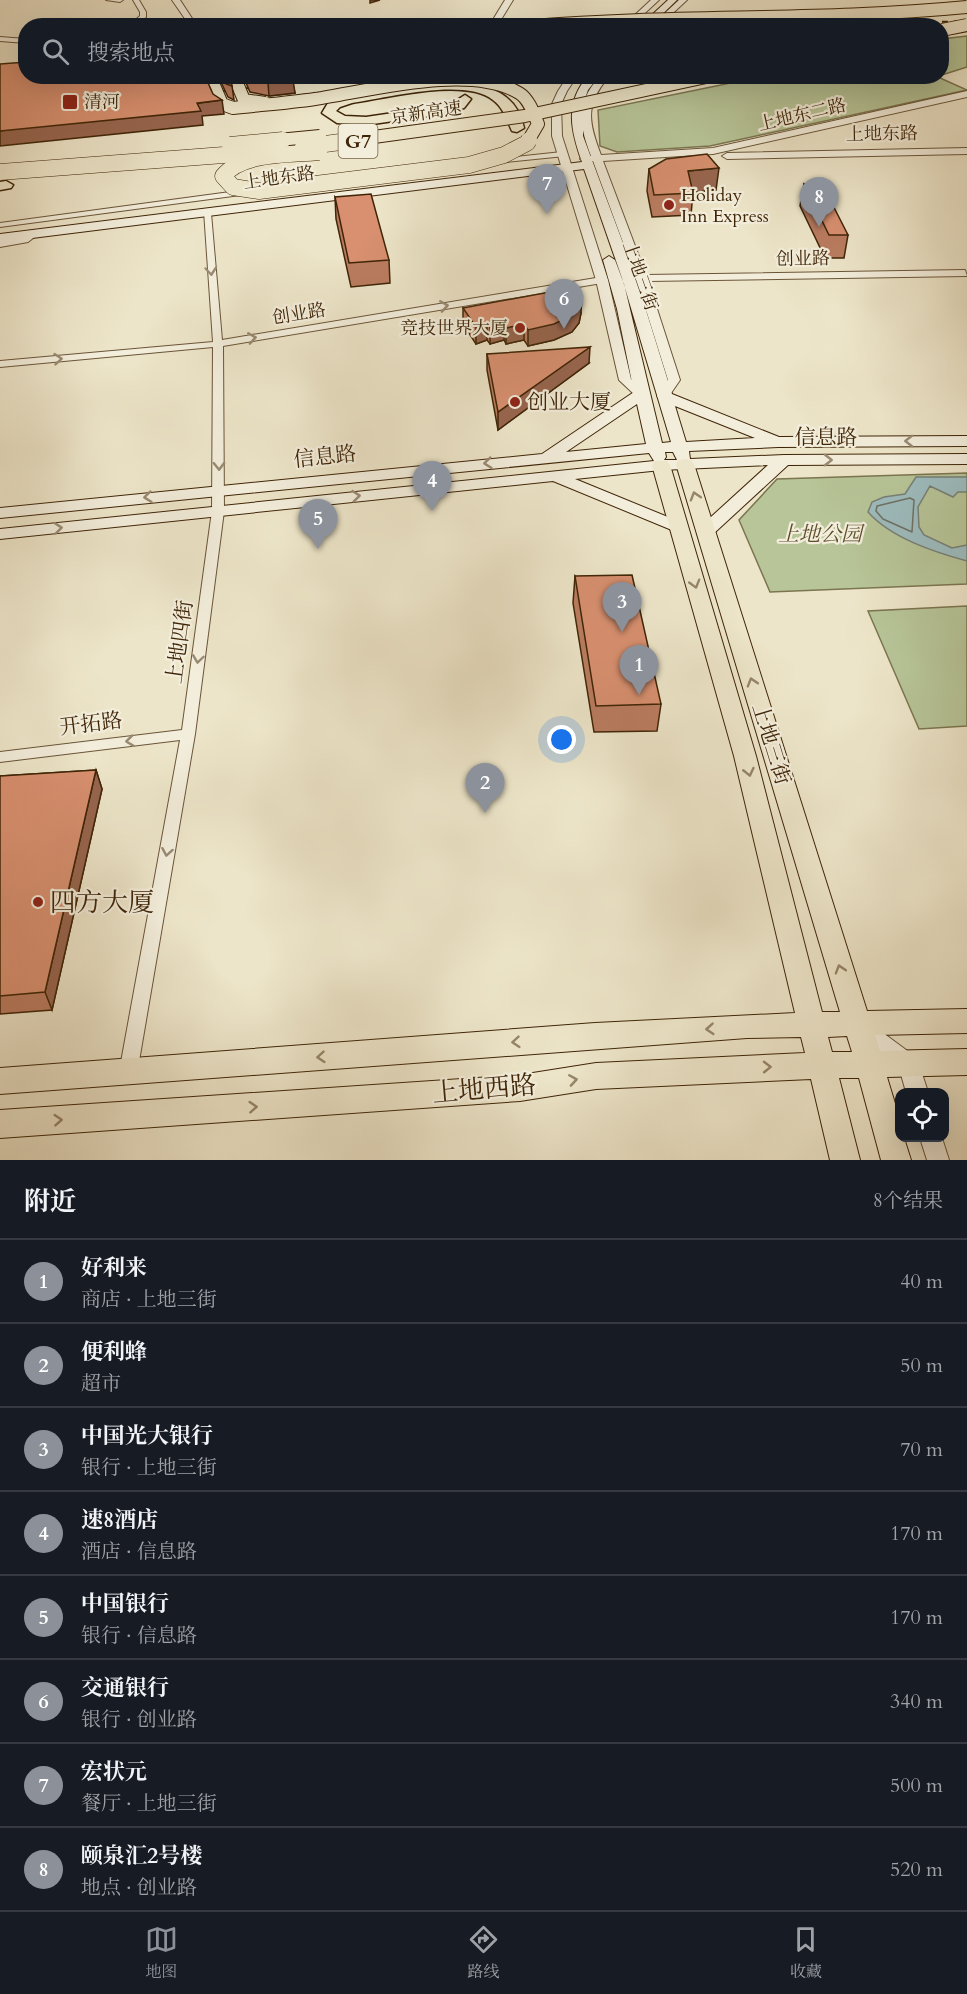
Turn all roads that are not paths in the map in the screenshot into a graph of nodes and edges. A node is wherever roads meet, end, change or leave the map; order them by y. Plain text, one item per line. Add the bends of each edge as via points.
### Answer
1 (109, 0) edge
2 (120, 0) edge
3 (176, 0) edge
4 (509, 0) edge
5 (655, 0) edge
6 (664, 0) edge
7 (673, 0) edge
8 (683, 0) edge
9 (138, 1) edge
10 (967, 7) edge
11 (967, 16) edge
12 (141, 18) edge
13 (188, 18) edge
14 (498, 18) edge
15 (635, 18) edge
16 (639, 18) edge
17 (644, 18) edge
18 (653, 18) edge
19 (663, 18) edge
20 (837, 18) edge
21 (837, 18) edge
22 (949, 23) edge
23 (967, 25) edge
24 (949, 26) edge
25 (0, 39) edge
26 (18, 40) edge
27 (214, 84) edge
28 (224, 84) edge
29 (237, 84) edge
30 (416, 84) edge
31 (501, 84) edge
32 (567, 84) edge
33 (578, 84) edge
34 (588, 84) edge
35 (598, 84) edge
36 (629, 84) edge
37 (678, 84) edge
38 (374, 90) junction
39 (967, 94) edge
40 (967, 99) edge
41 (272, 104) junction
42 (248, 106) junction
43 (521, 122) junction
44 (787, 141) junction
45 (319, 152) junction
46 (967, 152) edge
47 (716, 154) junction
48 (797, 154) junction
49 (579, 161) junction
50 (0, 163) edge
51 (2, 181) edge
52 (207, 213) junction
53 (0, 225) edge
54 (0, 232) edge
55 (33, 235) junction
56 (0, 238) edge
57 (0, 244) edge
58 (965, 273) dead end
59 (622, 279) junction
60 (218, 344) junction
61 (0, 364) edge
62 (641, 394) junction
63 (663, 396) junction
64 (967, 441) edge
65 (778, 442) junction
66 (682, 455) junction
67 (658, 457) junction
68 (546, 458) junction
69 (967, 459) edge
70 (784, 460) junction
71 (552, 475) junction
72 (219, 490) junction
73 (218, 511) junction
74 (0, 513) edge
75 (679, 528) junction
76 (706, 531) junction
77 (0, 534) edge
78 (188, 734) junction
79 (0, 757) edge
80 (967, 1021) edge
81 (857, 1025) junction
82 (811, 1026) junction
83 (967, 1062) edge
84 (870, 1065) junction
85 (909, 1065) junction
86 (820, 1066) junction
87 (128, 1073) junction
88 (0, 1081) edge
89 (916, 1088) edge
90 (0, 1124) edge
91 (933, 1142) edge
92 (845, 1160) edge
93 (896, 1160) edge
94 (938, 1160) edge

1 - 2 street
3 - 13 street
4 - 14 street
5 - 15 street
6 - 17 main road
7 - 18 main road
8 - 19 street
9 - 12 street via 143,12
10 - 20 highway, bridge
11 - 22 highway
16 - 21 highway, bridge
23 - 24 highway, bridge
25 - 26 street
27 - 42 highway, bridge via 225,106
28 - 42 highway via 231,101
29 - 41 highway, bridge via 244,100
30 - 38 highway, bridge
31 - 45 highway, bridge via 521,94 538,124 527,143 504,156 469,165 259,191 234,187 223,176 231,167 247,161
32 - 49 street via 553,114 557,136
33 - 49 main road via 565,114
34 - 49 main road via 578,97 574,114
35 - 49 street via 587,98 589,137
36 - 50 highway, 京新高速 / G7, bridge via 531,105 375,129 226,146
37 - 43 highway, 京新高速 / G7, bridge
38 - 41 highway, bridge
38 - 43 highway, bridge via 438,85 462,92 465,99 442,110 366,121 342,120 329,113 336,103 351,100 440,88 473,88 498,96 517,124
39 - 47 street, 上地东二路
40 - 44 street, 上地东二路
41 - 42 highway, bridge
43 - 45 highway, bridge
43 - 51 highway, 京新高速 / G7, bridge
44 - 47 street, 上地东二路
44 - 48 street
45 - 51 highway, bridge
46 - 48 street, 上地东路
47 - 48 street, 上地东路
47 - 49 street, 上地东路
49 - 52 main road, 上地东路 via 552,169
49 - 53 street via 433,168
49 - 54 main road, 上地东路 via 431,175
49 - 59 main road, 上地三街
49 - 59 street, 上地三街
52 - 55 main road, 上地东路
52 -> 60 street, 上地四街
55 - 56 main road, 上地东路
55 - 57 street
58 - 59 street, 创业路
60 -> 59 street, 创业路
59 - 62 main road, 上地三街
59 - 63 main road, 上地三街
61 -> 60 street, 创业路
60 -> 72 street, 上地四街
62 - 67 main road, 上地三街
62 - 68 main road
63 - 65 main road
63 - 66 main road, 上地三街
64 -> 65 main road, 信息路
65 - 66 main road, 信息路
66 - 67 main road
66 - 70 main road, 信息路
76 -> 66 main road, 上地三街
67 - 68 main road, 信息路
67 - 71 main road, 信息路
67 - 75 main road, 上地三街
68 -> 72 main road, 信息路
70 -> 69 main road, 信息路
70 - 76 main road
73 -> 71 main road, 信息路
71 - 75 main road
72 - 73 street, 上地四街
72 -> 74 main road, 信息路
77 -> 73 main road, 信息路
73 -> 78 street, 上地四街
75 -> 82 main road, 上地三街 via 746,756
81 -> 76 main road, 上地三街
78 -> 79 street, 开拓路
78 -> 87 street, 上地四街
80 - 81 main road, 上地西路
81 - 82 main road, 上地西路
81 - 84 main road, 上地三街
81 - 85 street
82 - 86 main road, 上地三街
82 -> 87 main road, 上地西路 via 595,1036
83 - 85 main road, 上地西路
84 - 85 main road, 上地西路
84 - 86 main road, 上地西路
84 - 93 main road, 上地三街
85 - 89 street
90 -> 86 main road, 上地西路 via 520,1088 596,1076
86 - 92 main road, 上地三街
87 - 88 main road, 上地西路
91 - 94 street

